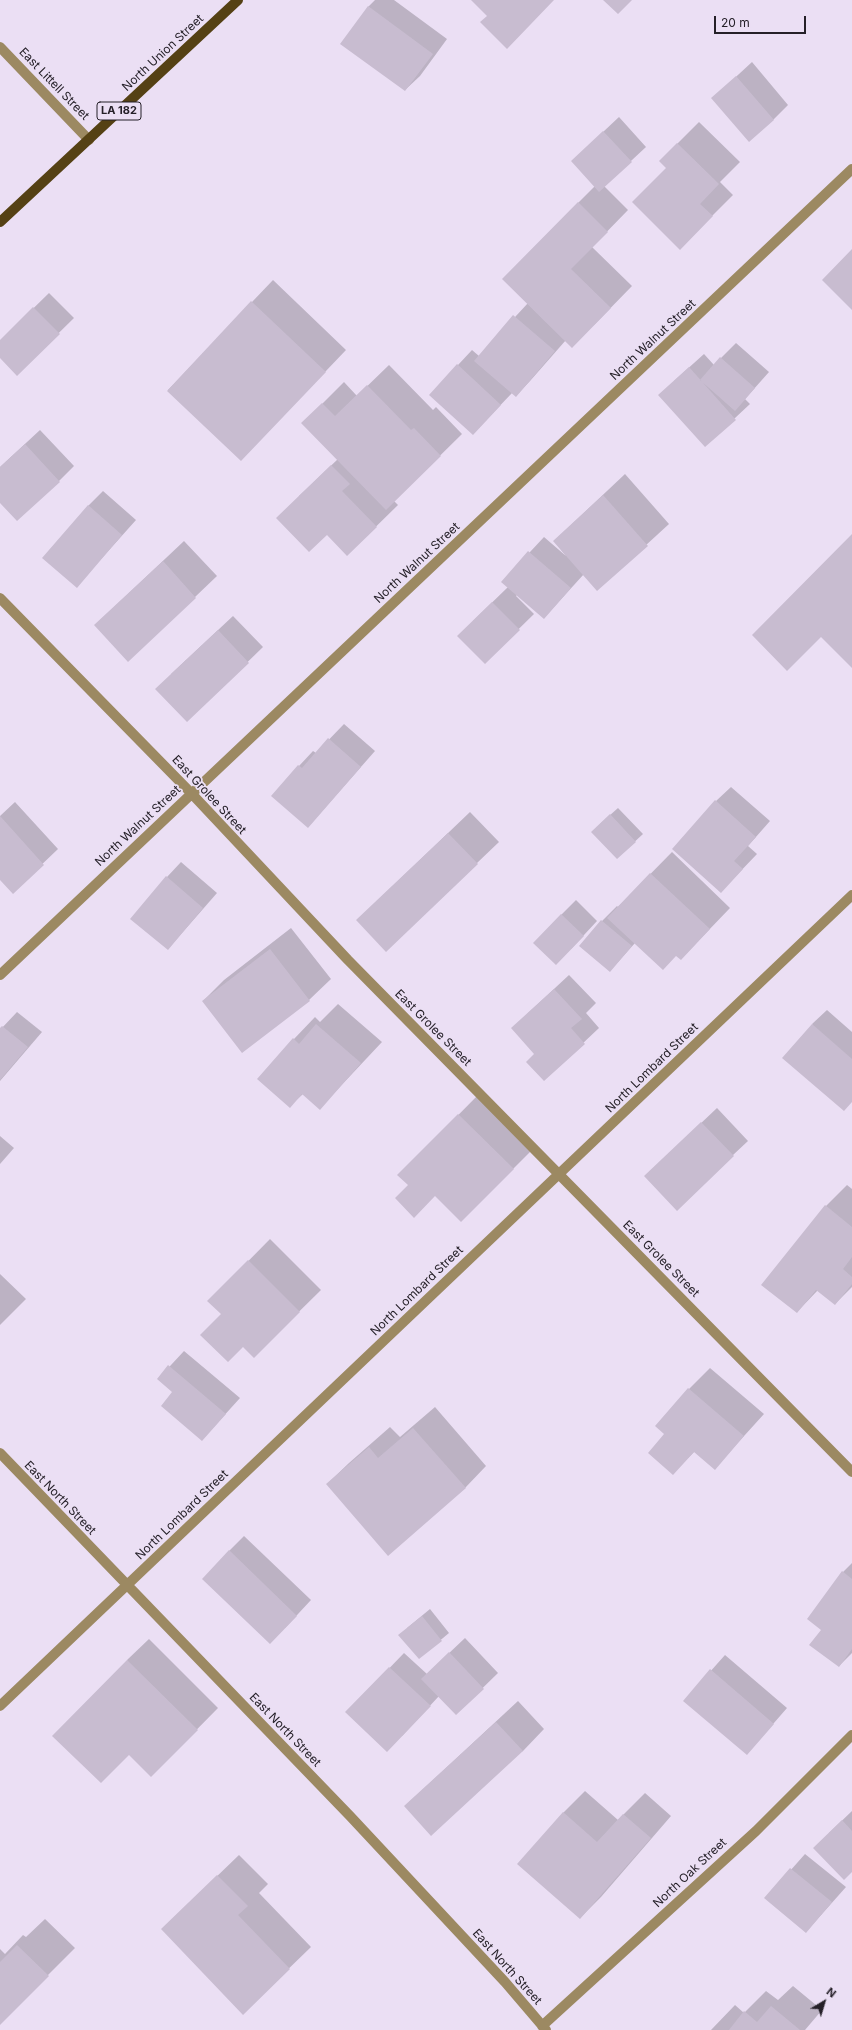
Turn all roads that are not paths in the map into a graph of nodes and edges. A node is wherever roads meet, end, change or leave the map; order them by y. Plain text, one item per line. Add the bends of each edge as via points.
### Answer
1 (238, 0) edge
2 (0, 47) edge
3 (88, 140) junction
4 (852, 169) edge
5 (0, 222) edge
6 (0, 598) edge
7 (192, 794) junction
8 (852, 895) edge
9 (0, 975) edge
10 (559, 1174) junction
11 (0, 1454) edge
12 (852, 1472) edge
13 (126, 1586) junction
14 (0, 1706) edge
15 (852, 1735) edge
16 (544, 2028) edge

1 - 3 main road, North Union Street / LA 182
2 - 3 street, East Littell Street
3 - 5 main road, North Union Street / LA 182
4 - 7 street, North Walnut Street
6 - 7 street, East Grolee Street
7 - 9 street, North Walnut Street
7 - 10 street, East Grolee Street via 348,960
8 - 10 street, North Lombard Street
10 - 12 street, East Grolee Street
10 - 13 street, North Lombard Street
11 - 13 street, East North Street
13 - 14 street, North Lombard Street
13 - 16 street, East North Street via 355,1822 505,1982
15 - 16 street, North Oak Street via 756,1831

